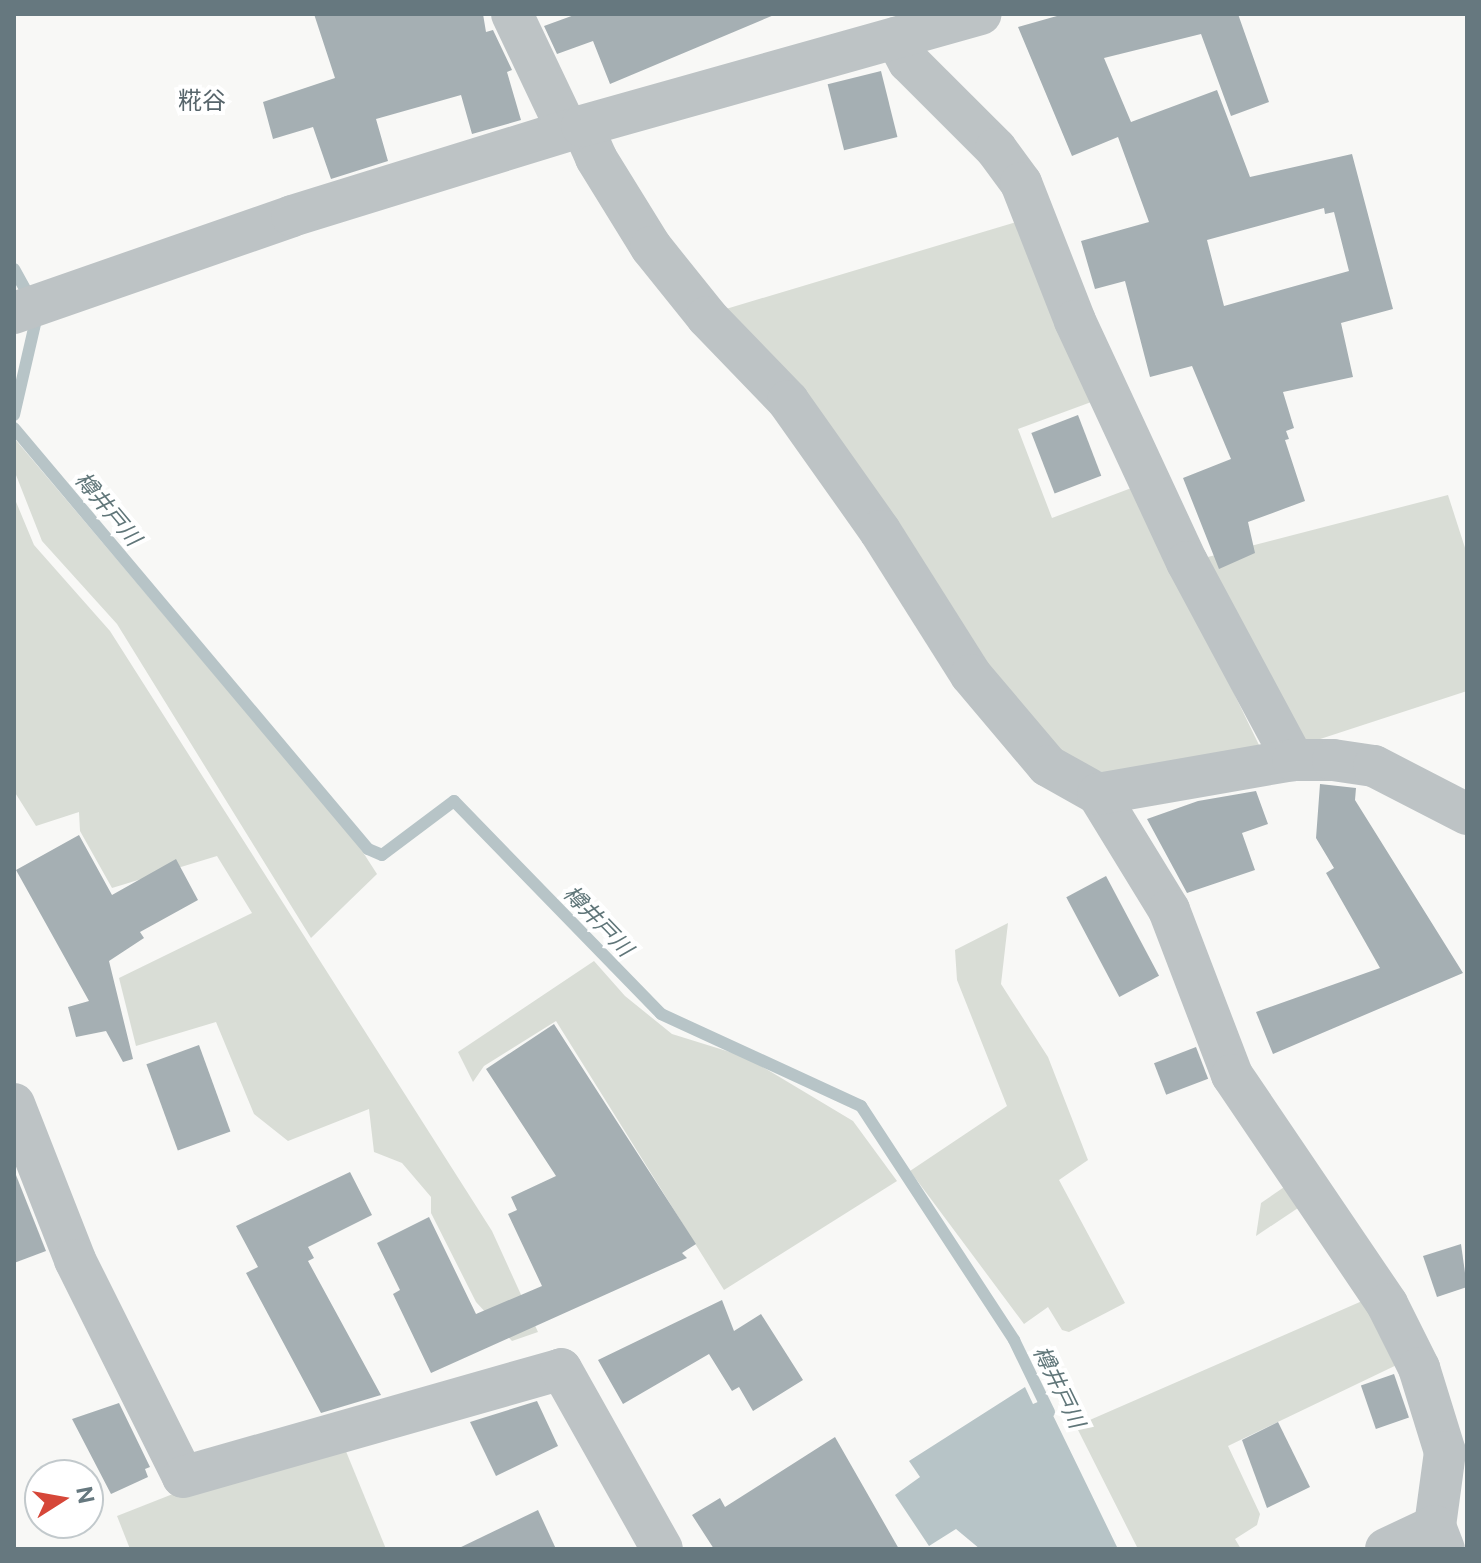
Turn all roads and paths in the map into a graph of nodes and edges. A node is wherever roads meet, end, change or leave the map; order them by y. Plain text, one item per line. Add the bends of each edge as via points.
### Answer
1 (512, 14) edge
2 (981, 14) edge
3 (896, 38) junction
4 (575, 128) junction
5 (14, 313) edge
6 (1293, 760) junction
7 (1098, 794) junction
8 (1467, 814) edge
9 (14, 1104) edge
10 (1439, 1537) edge
11 (662, 1549) edge
12 (1386, 1549) edge

1 - 4 street
2 - 3 street
3 - 4 street
3 - 6 street via 909,62 996,149 1021,183 1075,321 1187,562
4 - 5 street via 292,216
4 - 7 street via 651,247 707,317 788,401 880,531 971,675 1048,766
6 - 7 street
6 - 8 street via 1374,766
7 - 10 street via 1169,910 1232,1075 1387,1304 1419,1368 1445,1452
9 - 11 street via 75,1260 183,1477 561,1369
10 - 12 street

